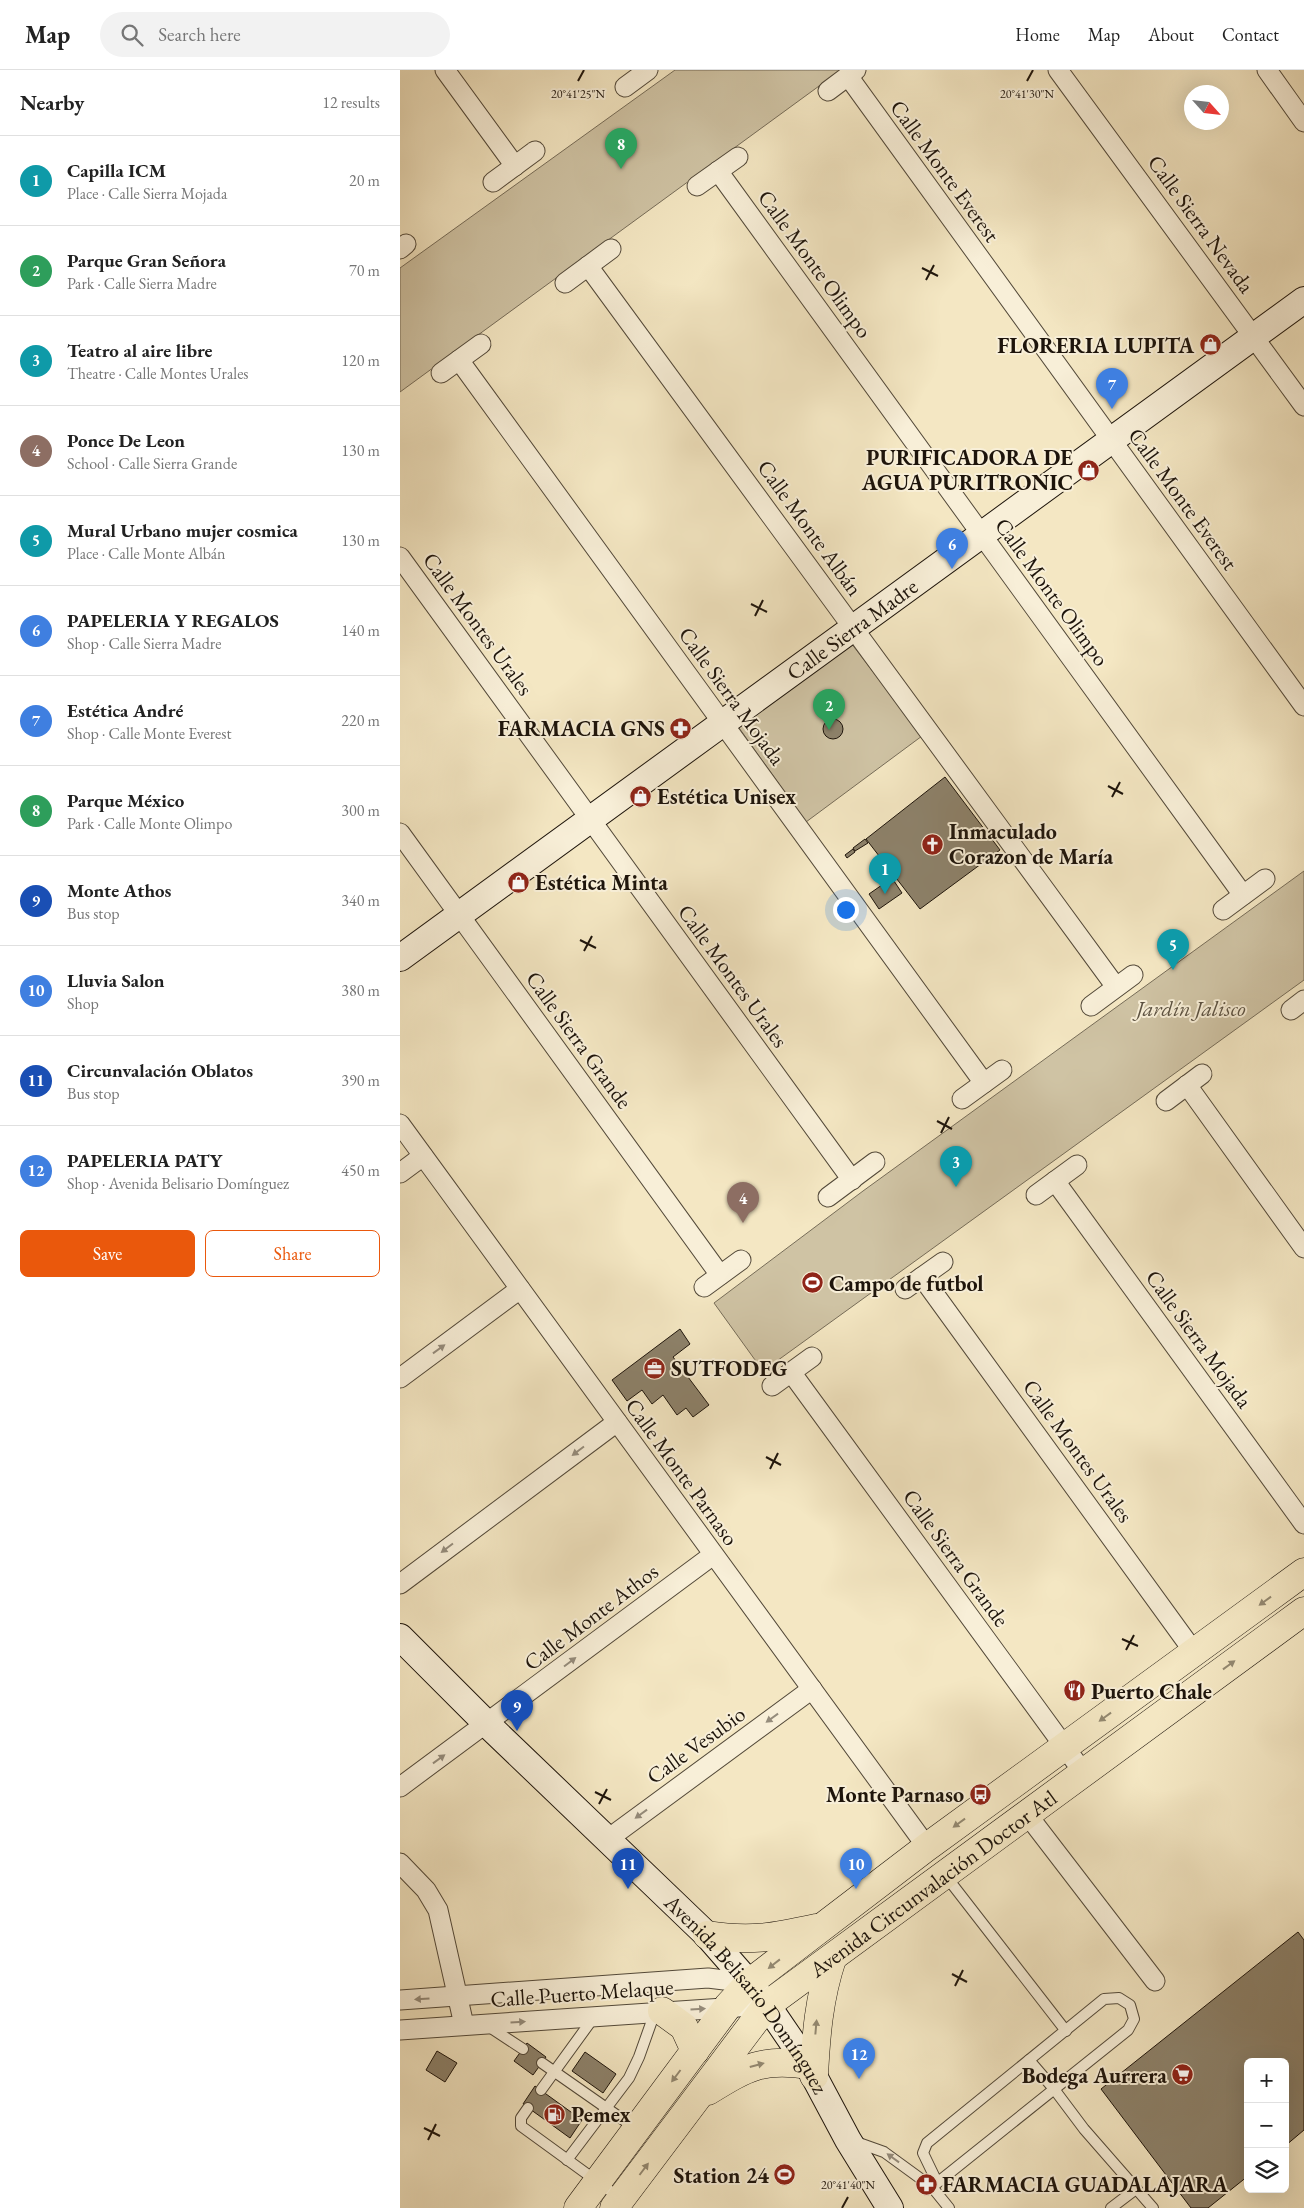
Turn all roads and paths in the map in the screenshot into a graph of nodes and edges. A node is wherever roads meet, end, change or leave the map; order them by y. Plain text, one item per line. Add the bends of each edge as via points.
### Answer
1 (445, 70) edge
2 (646, 70) edge
3 (1058, 70) edge
4 (1266, 70) edge
5 (852, 73) edge
6 (625, 87) dead end
7 (828, 91) dead end
8 (1304, 122) edge
9 (535, 151) dead end
10 (738, 157) dead end
11 (515, 166) junction
12 (718, 171) junction
13 (493, 182) dead end
14 (697, 186) dead end
15 (611, 249) dead end
16 (588, 266) junction
17 (565, 282) dead end
18 (1304, 300) edge
19 (1254, 336) junction
20 (481, 344) dead end
21 (459, 360) junction
22 (441, 373) dead end
23 (1304, 406) edge
24 (1111, 440) junction
25 (982, 535) junction
26 (400, 557) edge
27 (854, 628) junction
28 (1304, 706) edge
29 (723, 723) junction
30 (590, 820) junction
31 (400, 833) edge
32 (1265, 879) dead end
33 (1243, 896) junction
34 (1222, 910) dead end
35 (459, 915) junction
36 (400, 958) edge
37 (1133, 975) dead end
38 (1116, 988) junction
39 (1091, 1006) dead end
40 (1002, 1070) dead end
41 (984, 1083) junction
42 (962, 1099) dead end
43 (1166, 1100) dead end
44 (400, 1124) edge
45 (423, 1156) junction
46 (875, 1162) dead end
47 (1077, 1165) dead end
48 (400, 1173) edge
49 (852, 1180) junction
50 (1055, 1181) junction
51 (1036, 1194) dead end
52 (828, 1197) dead end
53 (1304, 1248) edge
54 (741, 1260) dead end
55 (942, 1262) dead end
56 (720, 1275) junction
57 (922, 1277) junction
58 (704, 1287) dead end
59 (520, 1289) junction
60 (905, 1290) dead end
61 (812, 1357) dead end
62 (791, 1372) junction
63 (400, 1378) edge
64 (772, 1386) dead end
65 (617, 1422) junction
66 (1304, 1524) edge
67 (713, 1555) junction
68 (1304, 1572) edge
69 (400, 1584) edge
70 (1304, 1611) edge
71 (400, 1637) edge
72 (1194, 1652) junction
73 (812, 1690) junction
74 (487, 1724) junction
75 (1064, 1746) junction
76 (1083, 1772) junction
77 (400, 1787) edge
78 (1026, 1813) junction
79 (608, 1839) junction
80 (927, 1847) junction
81 (400, 1863) edge
82 (945, 1874) junction
83 (822, 1927) junction
84 (707, 1935) junction
85 (832, 1959) junction
86 (1155, 1981) dead end
87 (749, 1983) junction
88 (457, 1996) junction
89 (400, 2000) edge
90 (767, 2005) junction
91 (728, 2006) junction
92 (658, 2011) junction
93 (595, 2016) junction
94 (486, 2024) junction
95 (464, 2025) junction
96 (400, 2030) edge
97 (1066, 2031) junction
98 (522, 2049) dead end
99 (695, 2051) junction
100 (1029, 2060) junction
101 (542, 2063) dead end
102 (811, 2070) junction
103 (554, 2072) junction
104 (1054, 2089) junction
105 (541, 2090) dead end
106 (698, 2096) junction
107 (528, 2108) dead end
108 (606, 2108) junction
109 (636, 2129) junction
110 (848, 2140) junction
111 (567, 2160) junction
112 (597, 2181) junction
113 (935, 2184) junction
114 (1136, 2189) junction
115 (618, 2204) edge
116 (578, 2208) edge
117 (890, 2208) edge
118 (949, 2208) edge
119 (1111, 2208) edge
120 (1154, 2208) edge

1 - 11 street
2 - 6 street
3 - 19 street, Calle Sierra Nevada
4 - 8 street
5 - 7 street
5 - 24 street, Calle Monte Everest
9 - 11 street
10 - 12 street
11 - 13 street
12 - 14 street
12 - 25 street, Calle Monte Olimpo
15 - 16 street
16 - 17 street
16 - 27 street, Calle Monte Albán
18 - 19 street, Calle Sierra Madre
19 - 23 street, Calle Sierra Nevada
19 - 24 street, Calle Sierra Madre
20 - 21 street
21 - 22 street
21 - 29 street, Calle Sierra Mojada
24 - 25 street, Calle Sierra Madre
24 - 28 street, Calle Monte Everest
25 - 27 street, Calle Sierra Madre
25 - 33 street, Calle Monte Olimpo
26 - 30 street, Calle Montes Urales
27 - 29 street, Calle Sierra Madre
27 - 38 street, Calle Monte Albán
29 - 30 street, Calle Sierra Madre
29 - 41 street, Calle Sierra Mojada
30 - 35 street, Calle Sierra Madre
30 - 49 street, Calle Montes Urales
31 - 35 street, Calle Sierra Grande
32 - 33 street
33 - 34 street
35 - 36 street, Calle Sierra Madre
35 - 56 street, Calle Sierra Grande
37 - 38 street
38 - 39 street
40 - 41 street
41 - 42 street
43 - 53 street via 1195,1079
44 - 45 street, Calle Monte Parnaso
45 - 48 street
45 - 59 street, Calle Monte Parnaso
46 - 49 street
47 - 50 street
49 - 52 street
50 - 51 street
50 - 66 street, Calle Sierra Mojada
54 - 56 street
55 - 57 street
56 - 58 street
57 - 60 street
57 - 72 street, Calle Montes Urales
63 -> 59 street
59 - 65 street, Calle Monte Parnaso
61 - 62 street
62 - 64 street
62 - 75 street, Calle Sierra Grande
65 - 67 street, Calle Monte Parnaso
65 -> 69 street
67 - 73 street, Calle Monte Parnaso
74 -> 67 street, Calle Monte Athos
68 -> 72 main road, Avenida Circunvalación Doctor Atl
76 -> 70 main road, Avenida Circunvalación Doctor Atl
71 - 74 street, Avenida Belisario Domínguez
72 -> 75 main road, Avenida Circunvalación Doctor Atl
73 -> 79 street, Calle Vesubio
73 - 80 street, Calle Monte Parnaso
77 -> 74 street, Calle Monte Athos
74 - 79 street, Avenida Belisario Domínguez
75 - 76 street, Calle Sierra Grande
75 -> 80 main road, Avenida Circunvalación Doctor Atl
76 - 78 main road, Avenida Circunvalación Doctor Atl
78 - 82 main road, Avenida Circunvalación Doctor Atl
78 - 86 street
79 - 84 street, Avenida Belisario Domínguez
80 - 83 main road, Avenida Circunvalación Doctor Atl
81 - 88 street via 426,1890 438,1910
82 - 85 main road, Avenida Circunvalación Doctor Atl
82 - 97 lane
83 - 84 main road via 758,1940
83 -> 87 main road, Avenida Circunvalación Doctor Atl
84 - 87 street, Avenida Belisario Domínguez
85 - 90 main road, Avenida Circunvalación Doctor Atl
102 -> 85 main road via 818,2012
87 - 88 street, Calle Puerto Melaque via 708,1978
87 - 90 street, Avenida Belisario Domínguez
87 - 91 main road, Avenida Circunvalación Doctor Atl
88 -> 89 street, Calle Puerto Melaque
88 - 95 street
90 - 91 street, Calle Puerto Melaque
90 - 102 street, Avenida Belisario Domínguez
90 - 106 main road, Avenida Circunvalación Doctor Atl
92 -> 91 street, Calle Puerto Melaque
91 - 99 main road, Avenida Circunvalación Doctor Atl
92 - 93 street, Calle Puerto Melaque
92 - 99 main road via 684,2027
92 - 108 lane via 628,2078
94 -> 93 street, Calle Puerto Melaque
93 - 103 lane
94 - 95 street, Calle Puerto Melaque
94 - 98 lane
95 - 96 street, Calle Puerto Melaque
97 - 100 lane
97 - 104 lane via 1104,2000 1119,1998 1130,2006 1134,2019 1128,2030
99 -> 109 main road, Avenida Circunvalación Doctor Atl
100 - 104 lane
100 - 113 lane via 927,2143 923,2153
101 - 103 lane
106 -> 102 main road via 762,2063 784,2062
102 - 110 street, Avenida Belisario Domínguez
103 - 105 lane
103 - 108 lane
104 - 113 lane
104 - 114 lane
115 -> 106 main road, Avenida Circunvalación Doctor Atl
107 - 111 lane via 521,2118 521,2126
108 - 109 lane
108 - 111 lane
109 - 112 main road, Avenida Circunvalación Doctor Atl
113 -> 110 lane via 884,2152
110 - 117 street, Avenida Belisario Domínguez
111 - 112 lane
112 - 115 lane
112 - 116 main road, Avenida Circunvalación Doctor Atl
113 - 118 lane
114 - 119 lane
114 - 120 lane

